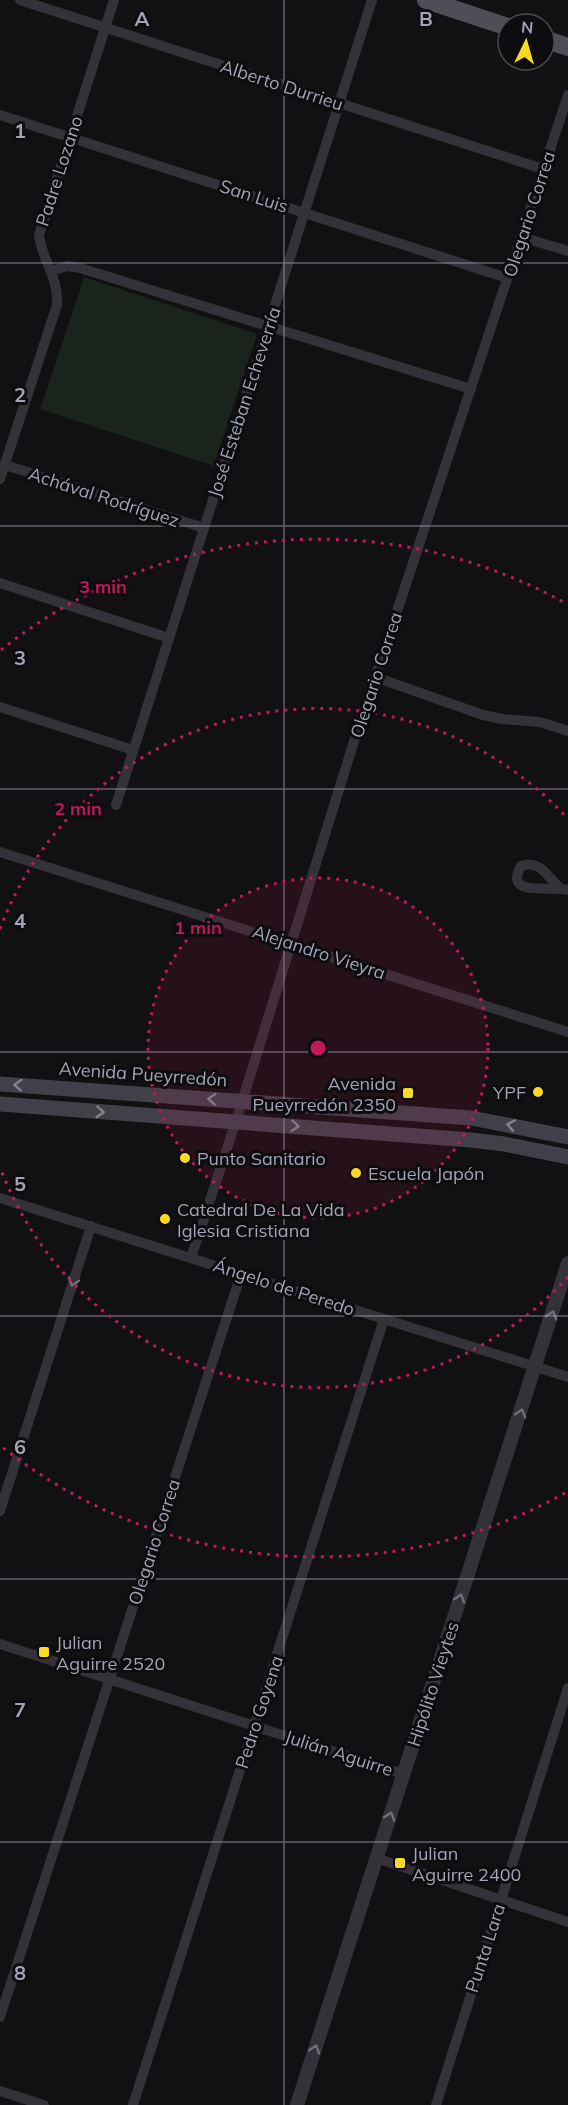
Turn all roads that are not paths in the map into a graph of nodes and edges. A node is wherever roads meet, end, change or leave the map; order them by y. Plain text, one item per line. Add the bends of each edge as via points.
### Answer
1 (20, 0) edge
2 (114, 0) edge
3 (372, 0) edge
4 (426, 0) edge
5 (445, 3) edge
6 (496, 22) edge
7 (105, 28) junction
8 (568, 95) edge
9 (339, 103) junction
10 (0, 115) edge
11 (70, 137) junction
12 (543, 169) junction
13 (304, 213) junction
14 (522, 237) junction
15 (568, 251) edge
16 (51, 271) junction
17 (507, 278) junction
18 (268, 326) junction
19 (471, 390) junction
20 (4, 465) junction
21 (0, 479) edge
22 (204, 528) junction
23 (0, 583) edge
24 (169, 638) junction
25 (375, 677) junction
26 (0, 707) edge
27 (568, 731) edge
28 (133, 750) junction
29 (116, 805) dead end
30 (0, 852) edge
31 (291, 943) junction
32 (568, 1032) edge
33 (0, 1084) edge
34 (242, 1101) junction
35 (0, 1104) edge
36 (236, 1121) junction
37 (568, 1137) edge
38 (568, 1157) edge
39 (0, 1198) edge
40 (91, 1226) junction
41 (191, 1258) junction
42 (568, 1263) edge
43 (241, 1274) junction
44 (384, 1319) junction
45 (536, 1366) junction
46 (568, 1377) edge
47 (0, 1511) edge
48 (0, 1644) edge
49 (109, 1679) junction
50 (568, 1688) edge
51 (255, 1726) junction
52 (404, 1774) junction
53 (376, 1858) junction
54 (501, 1899) junction
55 (568, 1922) edge
56 (0, 2017) edge
57 (0, 2091) edge
58 (44, 2105) edge
59 (133, 2105) edge
60 (297, 2105) edge
61 (436, 2105) edge

1 - 7 street, Alberto Durrieu
2 - 7 street, Padre Lozano
3 - 9 street, José Esteban Echeverría
4 - 5 main road
5 - 6 main road
7 - 9 street, Alberto Durrieu
7 - 11 street, Padre Lozano
8 - 12 street, Olegario Correa
9 - 12 street, Alberto Durrieu
9 - 13 street, José Esteban Echeverría
10 - 11 street, San Luis
11 - 13 street, San Luis
11 - 16 street, Padre Lozano via 39,235
12 - 14 street, Olegario Correa
13 - 17 street, San Luis
13 - 18 street, José Esteban Echeverría
14 - 15 street
14 - 17 street, Olegario Correa
16 - 18 street via 68,266 80,268
16 - 20 street, Padre Lozano via 58,291 57,305
17 - 19 street, Olegario Correa
18 - 19 street
18 - 22 street, José Esteban Echeverría
19 - 25 street, Olegario Correa
20 - 21 street, Padre Lozano
20 - 22 street, Achával Rodríguez
22 - 24 street, José Esteban Echeverría
23 - 24 street
24 - 28 street, José Esteban Echeverría
25 - 27 street via 483,715 540,722
25 - 31 street, Olegario Correa
26 - 28 street
28 - 29 street, José Esteban Echeverría
30 - 31 street, Alejandro Vieyra
31 - 32 street, Alejandro Vieyra
31 - 34 street, Olegario Correa
34 -> 33 main road, Avenida Pueyrredón
34 - 36 street, Olegario Correa
37 -> 34 main road, Avenida Pueyrredón via 471,1118
35 -> 36 main road
36 -> 38 main road via 471,1140
36 - 41 street, Olegario Correa
39 - 40 street, Ángelo de Peredo
40 - 41 street, Ángelo de Peredo
40 -> 47 street
41 - 43 street, Ángelo de Peredo
45 -> 42 street, Hipólito Vieytes
43 - 44 street, Ángelo de Peredo
43 - 49 street, Olegario Correa
44 - 45 street, Ángelo de Peredo
44 - 51 street, Pedro Goyena
45 - 46 street, Ángelo de Peredo
52 -> 45 street, Hipólito Vieytes
48 - 49 street, Julián Aguirre
49 - 51 street, Julián Aguirre
49 - 56 street, Olegario Correa
50 - 54 street, Punta Lara
51 - 52 street, Julián Aguirre
51 - 59 street, Pedro Goyena
53 -> 52 street, Hipólito Vieytes
53 - 54 street
60 -> 53 street, Hipólito Vieytes
54 - 55 street
54 - 61 street, Punta Lara
57 - 58 street

